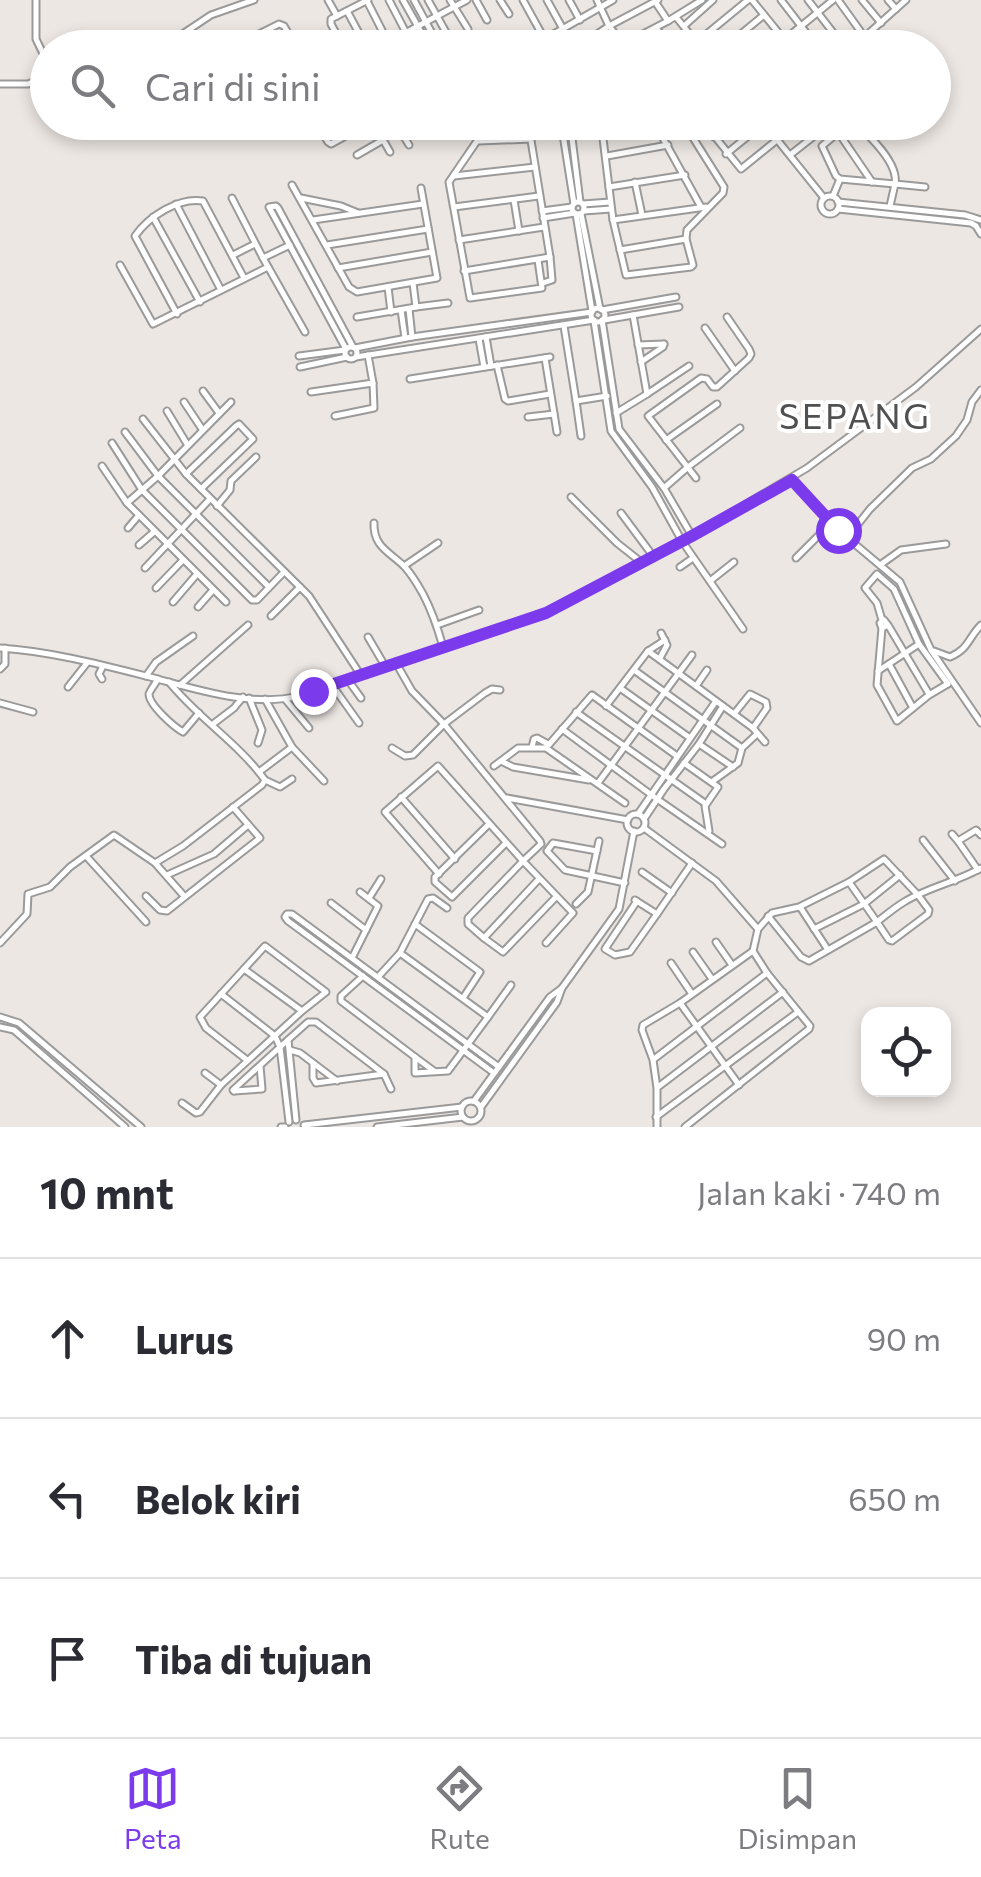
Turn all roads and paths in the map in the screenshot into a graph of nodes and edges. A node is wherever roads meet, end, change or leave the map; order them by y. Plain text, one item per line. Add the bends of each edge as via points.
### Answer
1 (36, 0) edge
2 (254, 0) edge
3 (328, 0) edge
4 (367, 0) edge
5 (389, 0) edge
6 (403, 0) edge
7 (414, 0) edge
8 (428, 0) edge
9 (467, 0) edge
10 (476, 0) edge
11 (500, 0) edge
12 (523, 0) edge
13 (547, 0) edge
14 (569, 0) edge
15 (597, 0) edge
16 (613, 0) edge
17 (656, 0) edge
18 (703, 0) edge
19 (713, 0) edge
20 (750, 0) edge
21 (781, 0) edge
22 (808, 0) edge
23 (836, 0) edge
24 (862, 0) edge
25 (888, 0) edge
26 (906, 0) edge
27 (452, 3) edge
28 (601, 8) junction
29 (896, 9) junction
30 (347, 11) junction
31 (818, 12) junction
32 (509, 14) dead end
33 (436, 15) junction
34 (764, 15) junction
35 (336, 16) junction
36 (676, 16) junction
37 (487, 20) dead end
38 (580, 20) junction
39 (426, 21) junction
40 (668, 22) junction
41 (881, 23) junction
42 (417, 26) junction
43 (610, 26) junction
44 (684, 26) junction
45 (802, 26) junction
46 (468, 28) dead end
47 (656, 28) joint
48 (36, 30) edge
49 (188, 30) edge
50 (334, 30) edge
51 (357, 30) edge
52 (382, 30) edge
53 (405, 30) edge
54 (408, 30) edge
55 (419, 30) edge
56 (431, 30) edge
57 (445, 30) edge
58 (539, 30) edge
59 (564, 30) joint
60 (604, 30) edge
61 (613, 30) edge
62 (652, 30) edge
63 (687, 30) edge
64 (716, 30) edge
65 (746, 30) edge
66 (776, 30) edge
67 (795, 30) edge
68 (805, 30) edge
69 (832, 30) edge
70 (859, 30) edge
71 (872, 30) edge
72 (30, 83) edge
73 (0, 84) edge
74 (383, 140) joint
75 (407, 140) edge
76 (505, 140) edge
77 (531, 140) edge
78 (565, 140) edge
79 (572, 140) edge
80 (604, 140) edge
81 (665, 140) edge
82 (694, 140) edge
83 (717, 140) edge
84 (743, 140) edge
85 (777, 140) joint
86 (809, 140) edge
87 (830, 140) edge
88 (843, 140) edge
89 (871, 140) edge
90 (479, 141) joint
91 (409, 145) dead end
92 (668, 145) junction
93 (390, 152) dead end
94 (726, 154) junction
95 (357, 155) dead end
96 (790, 155) junction
97 (606, 156) junction
98 (535, 167) junction
99 (684, 175) junction
100 (454, 176) junction
101 (840, 179) junction
102 (636, 182) junction
103 (872, 182) junction
104 (895, 184) junction
105 (292, 185) dead end
106 (610, 186) junction
107 (926, 187) dead end
108 (421, 188) dead end
109 (539, 196) junction
110 (232, 198) dead end
111 (299, 198) junction
112 (824, 198) junction
113 (514, 200) junction
114 (836, 202) junction
115 (176, 204) junction
116 (424, 204) junction
117 (611, 206) junction
118 (454, 207) junction
119 (705, 207) junction
120 (578, 209) junction
121 (890, 211) junction
122 (361, 214) junction
123 (542, 214) junction
124 (642, 215) junction
125 (153, 217) junction
126 (312, 220) junction
127 (613, 220) junction
128 (981, 220) edge
129 (544, 227) junction
130 (428, 229) junction
131 (518, 231) junction
132 (981, 234) edge
133 (686, 239) junction
134 (459, 240) junction
135 (255, 244) junction
136 (292, 244) junction
137 (327, 245) junction
138 (619, 250) junction
139 (432, 252) junction
140 (233, 255) junction
141 (263, 258) junction
142 (550, 258) junction
143 (538, 260) junction
144 (120, 264) dead end
145 (268, 267) junction
146 (338, 268) junction
147 (464, 271) junction
148 (244, 278) junction
149 (413, 283) junction
150 (543, 283) junction
151 (388, 287) junction
152 (222, 290) junction
153 (676, 297) dead end
154 (200, 302) junction
155 (448, 303) dead end
156 (680, 307) dead end
157 (409, 309) junction
158 (597, 310) junction
159 (392, 312) junction
160 (176, 314) junction
161 (633, 315) junction
162 (357, 317) dead end
163 (727, 318) dead end
164 (598, 320) junction
165 (564, 326) junction
166 (704, 328) dead end
167 (981, 329) edge
168 (306, 332) dead end
169 (409, 338) junction
170 (482, 338) junction
171 (638, 345) junction
172 (350, 350) junction
173 (299, 356) dead end
174 (368, 356) junction
175 (641, 362) junction
176 (491, 366) junction
177 (689, 366) dead end
178 (300, 367) dead end
179 (735, 372) junction
180 (410, 379) dead end
181 (374, 383) junction
182 (981, 390) edge
183 (204, 391) dead end
184 (310, 392) dead end
185 (550, 394) junction
186 (646, 394) junction
187 (609, 395) junction
188 (576, 400) junction
189 (184, 402) dead end
190 (231, 402) dead end
191 (717, 404) dead end
192 (167, 411) dead end
193 (219, 414) junction
194 (554, 414) junction
195 (616, 414) junction
196 (335, 416) dead end
197 (528, 417) dead end
198 (143, 419) dead end
199 (740, 428) dead end
200 (202, 430) junction
201 (125, 432) dead end
202 (557, 432) dead end
203 (580, 436) dead end
204 (666, 440) junction
205 (112, 443) dead end
206 (187, 444) junction
207 (632, 446) junction
208 (626, 451) junction
209 (256, 457) dead end
210 (173, 459) junction
211 (102, 466) dead end
212 (688, 467) junction
213 (186, 474) junction
214 (158, 476) junction
215 (696, 478) dead end
216 (792, 480) junction
217 (664, 488) junction
218 (201, 489) junction
219 (142, 490) junction
220 (571, 497) dead end
221 (670, 498) junction
222 (210, 499) junction
223 (662, 502) junction
224 (127, 503) junction
225 (217, 506) junction
226 (196, 514) junction
227 (621, 514) dead end
228 (680, 514) junction
229 (139, 516) junction
230 (671, 518) junction
231 (374, 523) dead end
232 (831, 523) junction
233 (128, 528) dead end
234 (182, 529) junction
235 (154, 532) junction
236 (692, 536) junction
237 (847, 538) junction
238 (682, 541) junction
239 (438, 542) dead end
240 (167, 544) junction
241 (946, 544) dead end
242 (139, 546) dead end
243 (653, 556) junction
244 (694, 558) junction
245 (796, 558) dead end
246 (183, 560) junction
247 (640, 562) junction
248 (734, 562) dead end
249 (880, 565) junction
250 (404, 566) junction
251 (680, 567) dead end
252 (145, 568) dead end
253 (284, 572) junction
254 (197, 574) junction
255 (710, 581) junction
256 (270, 587) junction
257 (300, 587) junction
258 (156, 588) dead end
259 (213, 590) junction
260 (173, 602) dead end
261 (226, 602) dead end
262 (198, 608) dead end
263 (479, 610) dead end
264 (271, 616) dead end
265 (248, 624) dead end
266 (884, 624) junction
267 (437, 626) junction
268 (981, 626) edge
269 (743, 629) dead end
270 (193, 636) dead end
271 (368, 637) dead end
272 (919, 644) junction
273 (443, 647) junction
274 (2, 648) edge
275 (931, 650) junction
276 (648, 651) junction
277 (905, 654) junction
278 (692, 656) dead end
279 (660, 658) junction
280 (87, 663) junction
281 (396, 663) junction
282 (889, 664) junction
283 (103, 666) junction
284 (385, 666) junction
285 (0, 670) edge
286 (634, 670) junction
287 (707, 670) dead end
288 (878, 671) junction
289 (679, 673) junction
290 (360, 674) junction
291 (146, 676) junction
292 (102, 679) dead end
293 (158, 680) junction
294 (348, 680) junction
295 (169, 682) junction
296 (951, 683) junction
297 (180, 684) junction
298 (332, 685) junction
299 (68, 686) dead end
300 (696, 686) junction
301 (620, 688) junction
302 (500, 690) dead end
303 (666, 693) junction
304 (929, 695) junction
305 (246, 698) junction
306 (361, 698) dead end
307 (265, 699) junction
308 (286, 700) junction
309 (716, 701) junction
310 (0, 703) edge
311 (606, 706) junction
312 (723, 706) junction
313 (914, 708) junction
314 (652, 711) junction
315 (33, 712) dead end
316 (576, 712) junction
317 (199, 714) junction
318 (734, 714) junction
319 (703, 720) junction
320 (978, 720) edge
321 (359, 723) dead end
322 (213, 724) junction
323 (444, 724) junction
324 (710, 725) junction
325 (308, 728) dead end
326 (562, 729) junction
327 (639, 730) junction
328 (756, 731) junction
329 (690, 738) junction
330 (765, 742) dead end
331 (258, 743) dead end
332 (699, 744) junction
333 (546, 746) junction
334 (292, 747) junction
335 (626, 747) junction
336 (392, 748) dead end
337 (742, 748) junction
338 (677, 756) junction
339 (502, 761) junction
340 (684, 763) junction
341 (494, 766) dead end
342 (611, 766) junction
343 (733, 767) junction
344 (259, 772) junction
345 (664, 774) junction
346 (671, 779) junction
347 (266, 780) junction
348 (292, 780) dead end
349 (324, 780) dead end
350 (714, 781) junction
351 (595, 782) junction
352 (400, 797) junction
353 (654, 797) junction
354 (504, 798) junction
355 (625, 803) dead end
356 (706, 804) junction
357 (232, 807) junction
358 (638, 814) junction
359 (644, 819) junction
360 (628, 820) junction
361 (489, 824) junction
362 (248, 825) junction
363 (644, 828) junction
364 (634, 832) junction
365 (709, 834) junction
366 (952, 834) dead end
367 (981, 834) edge
368 (923, 840) dead end
369 (598, 841) dead end
370 (958, 841) junction
371 (506, 843) junction
372 (722, 844) dead end
373 (596, 851) junction
374 (86, 856) junction
375 (455, 859) junction
376 (523, 861) junction
377 (155, 863) junction
378 (692, 864) junction
379 (979, 869) edge
380 (642, 872) dead end
381 (439, 874) junction
382 (168, 875) junction
383 (900, 875) junction
384 (592, 876) junction
385 (381, 879) dead end
386 (539, 879) junction
387 (955, 880) junction
388 (848, 882) junction
389 (625, 883) junction
390 (360, 892) dead end
391 (672, 893) junction
392 (918, 895) junction
393 (146, 896) dead end
394 (184, 896) junction
395 (556, 897) junction
396 (368, 898) junction
397 (331, 904) dead end
398 (576, 904) dead end
399 (864, 904) junction
400 (800, 907) junction
401 (448, 908) dead end
402 (657, 914) junction
403 (768, 916) junction
404 (146, 922) dead end
405 (877, 922) junction
406 (415, 924) junction
407 (756, 927) junction
408 (814, 929) junction
409 (366, 930) junction
410 (484, 938) junction
411 (716, 942) dead end
412 (0, 943) edge
413 (546, 943) dead end
414 (828, 950) junction
415 (754, 951) junction
416 (693, 952) dead end
417 (400, 953) junction
418 (350, 962) junction
419 (670, 963) dead end
420 (732, 965) junction
421 (244, 969) junction
422 (366, 973) junction
423 (767, 973) junction
424 (378, 977) junction
425 (712, 979) junction
426 (511, 984) dead end
427 (562, 988) junction
428 (783, 992) junction
429 (221, 994) junction
430 (692, 994) junction
431 (462, 998) junction
432 (680, 1003) junction
433 (302, 1012) junction
434 (798, 1012) junction
435 (0, 1017) edge
436 (488, 1017) junction
437 (0, 1026) edge
438 (696, 1026) junction
439 (275, 1036) junction
440 (288, 1040) junction
441 (468, 1044) junction
442 (711, 1046) junction
443 (280, 1047) junction
444 (290, 1050) junction
445 (463, 1051) junction
446 (54, 1053) junction
447 (415, 1057) junction
448 (48, 1060) junction
449 (247, 1060) junction
450 (653, 1060) junction
451 (286, 1062) junction
452 (313, 1062) junction
453 (260, 1066) junction
454 (726, 1067) junction
455 (497, 1070) junction
456 (437, 1072) junction
457 (204, 1073) dead end
458 (384, 1074) junction
459 (337, 1080) junction
460 (221, 1085) junction
461 (739, 1085) junction
462 (657, 1088) junction
463 (391, 1089) dead end
464 (474, 1102) junction
465 (182, 1103) dead end
466 (462, 1107) junction
467 (481, 1107) junction
468 (463, 1118) junction
469 (656, 1118) junction
470 (287, 1124) edge
471 (304, 1126) edge
472 (124, 1127) edge
473 (141, 1127) edge
474 (377, 1127) edge
475 (657, 1127) edge
476 (685, 1127) edge

1 - 48 street
2 - 49 street
3 - 35 street
4 - 30 street
4 - 52 street
5 - 53 street
6 - 42 street
7 - 39 street
8 - 33 street
9 - 27 street
10 - 37 street
11 - 32 street
12 - 58 street
13 - 59 street
14 - 38 street
15 - 28 street
16 - 28 street
17 - 40 street
17 - 43 street
18 - 36 street
19 - 44 street
20 - 34 street
20 - 64 street
21 - 45 street
22 - 31 street
23 - 31 street
23 - 70 street
24 - 41 street
25 - 29 street
26 - 29 street
27 - 33 street
27 - 46 street
28 - 38 street
28 - 43 street
29 - 41 street
30 - 35 street
30 - 51 street
31 - 45 street
31 - 69 street
33 - 39 street
33 - 57 street
34 - 65 street
34 - 66 street
35 - 50 street
36 - 40 street
36 - 44 street
38 - 59 street
39 - 42 street
39 - 56 street
40 - 47 street
41 - 71 street
42 - 54 street
42 - 55 street
43 - 60 street
43 - 61 street
44 - 63 street
45 - 67 street
45 - 68 street
47 - 62 street
72 - 73 street
74 - 93 street
74 - 95 street
75 - 91 street
76 - 90 street
77 - 98 street
78 - 120 street
79 - 120 street
80 - 97 street
81 - 92 street
82 - 119 street via 724,188
83 - 94 street
84 - 94 street
85 - 94 street via 741,169
85 - 96 street
86 - 96 street
87 - 101 street via 822,148
88 - 103 street
89 - 104 street via 892,164
90 - 100 street
92 - 97 street
92 - 99 street
96 - 112 street
97 - 106 street
98 - 100 street
98 - 109 street
99 - 102 street
99 - 119 street
100 - 118 street
101 - 103 street
101 - 114 street
102 - 106 street
102 - 124 street
103 - 104 street
104 - 107 street
104 - 121 street
105 - 111 street
106 - 117 street
108 - 116 street
109 - 113 street
109 - 123 street
110 - 135 street
111 - 122 street
111 - 126 street
112 - 114 street
112 - 114 street via 820,204 830,214
113 - 118 street
113 - 131 street
114 - 121 street
115 - 125 street
115 - 140 street via 203,201
115 - 152 street
116 - 122 street
116 - 130 street
117 - 120 street
117 - 127 street
118 - 134 street
119 - 124 street
119 - 133 street
120 - 123 street
120 - 158 street
121 - 128 street
121 - 132 street via 971,223
122 - 126 street
123 - 129 street
124 - 127 street
125 - 154 street
125 - 160 street via 136,236
126 - 137 street
127 - 138 street
129 - 131 street
129 - 142 street
130 - 137 street
130 - 139 street
131 - 134 street
133 - 138 street
133 - 138 street via 689,269 629,276
134 - 147 street
135 - 140 street
135 - 141 street
136 - 136 street via 268,207 276,206
136 - 141 street
136 - 172 street
137 - 146 street
139 - 146 street
139 - 149 street via 437,278
140 - 148 street
141 - 145 street
142 - 143 street
142 - 150 street via 552,280
143 - 147 street
143 - 150 street
144 - 160 street via 152,323
145 - 148 street
145 - 168 street
146 - 151 street via 352,291
147 - 150 street via 472,299 540,289
148 - 152 street
149 - 151 street
149 - 157 street
151 - 159 street
152 - 154 street
153 - 158 street
154 - 160 street
155 - 157 street
156 - 161 street
157 - 159 street
157 - 169 street
158 - 164 street
158 - 164 street via 604,315
158 - 169 street
159 - 162 street
161 - 164 street
161 - 171 street
163 - 179 street via 752,354
164 - 165 street
164 - 187 street
165 - 170 street
165 - 188 street
166 - 179 street
167 - 216 street
169 - 172 street
170 - 174 street
170 - 176 street
171 - 175 street
171 - 175 street via 664,345
172 - 173 street
172 - 174 street
172 - 178 street
174 - 181 street
175 - 186 street
176 - 180 street
176 - 185 street via 508,401
176 - 185 street via 548,358
177 - 186 street
179 - 204 street via 715,387 701,378 650,413
181 - 184 street
181 - 196 street via 372,410
182 - 237 street via 956,436 912,468
183 - 193 street
185 - 194 street
186 - 195 street
187 - 188 street
187 - 195 street
187 - 208 street via 612,431
188 - 203 street
189 - 200 street
190 - 193 street
191 - 204 street
192 - 206 street
193 - 200 street
194 - 197 street
194 - 202 street
195 - 207 street
198 - 210 street
199 - 212 street
200 - 206 street
201 - 214 street
204 - 212 street
205 - 219 street
206 - 210 street
207 - 208 street
207 - 217 street
208 - 223 street
209 - 225 street
210 - 213 street
210 - 214 street
211 - 224 street
212 - 215 street
212 - 217 street
213 - 218 street
213 - 218 street via 242,426 252,439
214 - 219 street
214 - 226 street
216 - 232 street
216 - 236 street
217 - 221 street
218 - 222 street
219 - 224 street
219 - 234 street
220 - 247 street
221 - 223 street
221 - 228 street
222 - 225 street
222 - 226 street
223 - 230 street
224 - 229 street
225 - 253 street
226 - 234 street
226 - 256 street
227 - 243 street
228 - 230 street
228 - 236 street
229 - 233 street
229 - 235 street
230 - 238 street
231 - 250 street via 377,543
232 - 237 street
232 - 245 street
234 - 240 street
234 - 256 street via 252,600
235 - 240 street
235 - 242 street
236 - 238 street
237 - 249 street
238 - 243 street
238 - 244 street
239 - 250 street
240 - 246 street
240 - 252 street
241 - 249 street via 901,550
243 - 247 street
244 - 251 street
244 - 255 street
246 - 254 street
246 - 258 street
247 - 273 street via 546,613
248 - 255 street
249 - 275 street via 900,582
250 - 267 street
253 - 256 street
253 - 257 street
254 - 259 street
254 - 260 street
255 - 269 street
257 - 264 street
257 - 290 street
259 - 261 street
259 - 262 street
263 - 267 street
265 - 297 street
266 - 272 street via 865,588 877,574 894,589
266 - 277 street
266 - 288 street
267 - 273 street
268 - 275 street via 950,657
270 - 291 street
271 - 284 street
272 - 277 street
272 - 296 street
273 - 281 street
274 - 280 street
274 - 285 street
275 - 296 street
276 - 279 street
276 - 279 street via 663,636 667,646
276 - 286 street
277 - 282 street
277 - 304 street
278 - 289 street
279 - 289 street
280 - 283 street
280 - 299 street
281 - 284 street
281 - 323 street
282 - 288 street
282 - 313 street
283 - 291 street
283 - 292 street
284 - 290 street
286 - 301 street
286 - 303 street
287 - 300 street
288 - 313 street via 878,687 897,721
289 - 300 street
289 - 303 street
290 - 294 street
291 - 293 street
293 - 295 street
293 - 317 street via 150,698 176,728 183,732
294 - 298 street
294 - 306 street
295 - 297 street
295 - 317 street
296 - 304 street
296 - 320 street
297 - 305 street
298 - 308 street
298 - 321 street
300 - 309 street
301 - 311 street
301 - 314 street
302 - 323 street via 489,690
303 - 314 street
303 - 319 street
304 - 313 street
305 - 307 street
305 - 322 street
305 - 331 street via 262,730
307 - 308 street
307 - 334 street
308 - 325 street
309 - 312 street
309 - 319 street
310 - 315 street
311 - 316 street via 592,695
311 - 327 street
312 - 318 street
312 - 324 street
314 - 327 street
314 - 329 street
316 - 326 street
316 - 335 street
317 - 322 street
318 - 328 street
318 - 328 street via 750,694 766,702
319 - 324 street
319 - 329 street
322 - 344 street
323 - 336 street via 409,757
323 - 354 street
324 - 332 street
324 - 337 street
326 - 333 street
326 - 342 street
327 - 335 street
327 - 338 street
328 - 330 street
328 - 337 street
329 - 338 street
332 - 340 street
332 - 343 street
333 - 339 street via 518,748
333 - 351 street
334 - 344 street
334 - 349 street
335 - 342 street
335 - 345 street
337 - 343 street
338 - 345 street
339 - 341 street
339 - 351 street
340 - 346 street
340 - 350 street
342 - 351 street
342 - 353 street
343 - 350 street
344 - 347 street
345 - 346 street
345 - 353 street
346 - 353 street
346 - 356 street
347 - 348 street via 280,788
347 - 357 street
350 - 356 street via 718,788
351 - 355 street
352 - 361 street via 438,766
352 - 375 street
352 - 381 street via 386,812
353 - 358 street
353 - 359 street
353 - 365 street
354 - 360 street
354 - 376 street via 541,842
356 - 365 street
357 - 362 street
357 - 377 street
358 - 359 street
358 - 360 street
359 - 363 street
360 - 364 street
361 - 371 street
361 - 375 street
362 - 382 street via 214,854
362 - 394 street via 260,838
363 - 364 street
363 - 378 street
364 - 389 street
365 - 372 street
366 - 370 street
367 - 370 street via 976,830
368 - 387 street
369 - 373 street
370 - 379 street
371 - 376 street
371 - 381 street via 452,897 435,882
373 - 384 street
373 - 384 street via 553,842 547,851 565,870
374 - 377 street via 114,836
374 - 404 street
374 - 412 street via 50,887 28,894 28,912
375 - 381 street
376 - 386 street
376 - 410 street via 468,918
377 - 382 street
378 - 391 street
378 - 407 street
379 - 387 street
380 - 391 street
382 - 394 street
383 - 388 street via 880,860
383 - 392 street
383 - 399 street
384 - 389 street
384 - 398 street
385 - 396 street
386 - 395 street
386 - 410 street
387 - 392 street
388 - 399 street
388 - 400 street
389 - 427 street via 615,917
390 - 396 street
391 - 402 street
392 - 405 street
392 - 405 street via 928,914 895,939
393 - 394 street via 164,912
395 - 410 street via 503,952
395 - 413 street via 573,913
396 - 409 street via 378,906
397 - 409 street
399 - 405 street
399 - 408 street
400 - 403 street
400 - 408 street
401 - 406 street via 430,898
402 - 402 street via 629,953 606,950 636,900
403 - 407 street
403 - 414 street via 804,959
405 - 414 street
406 - 417 street
406 - 431 street via 480,972
407 - 415 street
408 - 414 street
409 - 418 street
411 - 420 street
415 - 420 street
415 - 423 street
416 - 425 street
417 - 424 street
417 - 431 street
418 - 418 street via 288,920 287,914 292,914
418 - 422 street
419 - 430 street
420 - 425 street
421 - 429 street
421 - 433 street
421 - 433 street via 265,946 326,992
422 - 424 street
422 - 445 street
422 - 447 street via 341,1001
423 - 428 street
423 - 438 street
424 - 441 street
425 - 430 street
426 - 436 street
427 - 455 street
427 - 467 street
428 - 434 street
428 - 442 street
429 - 439 street
429 - 449 street via 200,1020
430 - 432 street
431 - 436 street
432 - 438 street
432 - 450 street via 643,1025
433 - 439 street
434 - 454 street
434 - 461 street via 810,1029
435 - 446 street via 19,1023
436 - 441 street
437 - 448 street
438 - 442 street
438 - 450 street
439 - 443 street
439 - 449 street
440 - 443 street
440 - 444 street
440 - 458 street via 316,1022
441 - 445 street
441 - 455 street
442 - 454 street
442 - 462 street
443 - 451 street
443 - 453 street
444 - 451 street
444 - 452 street
445 - 455 street
445 - 456 street via 448,1070
446 - 448 street
446 - 473 street
447 - 456 street
447 - 456 street via 415,1073
448 - 472 street
449 - 460 street
450 - 462 street
451 - 470 street
452 - 459 street
452 - 459 street via 314,1082
453 - 453 street via 262,1089 233,1091 233,1090
454 - 461 street
454 - 469 street
455 - 464 street
457 - 460 street
458 - 459 street
458 - 463 street
460 - 465 street via 200,1112
461 - 476 street
462 - 469 street
464 - 466 street
464 - 467 street
466 - 468 street
466 - 471 street
467 - 468 street via 477,1120
468 - 474 street
469 - 475 street
470 - 471 street

